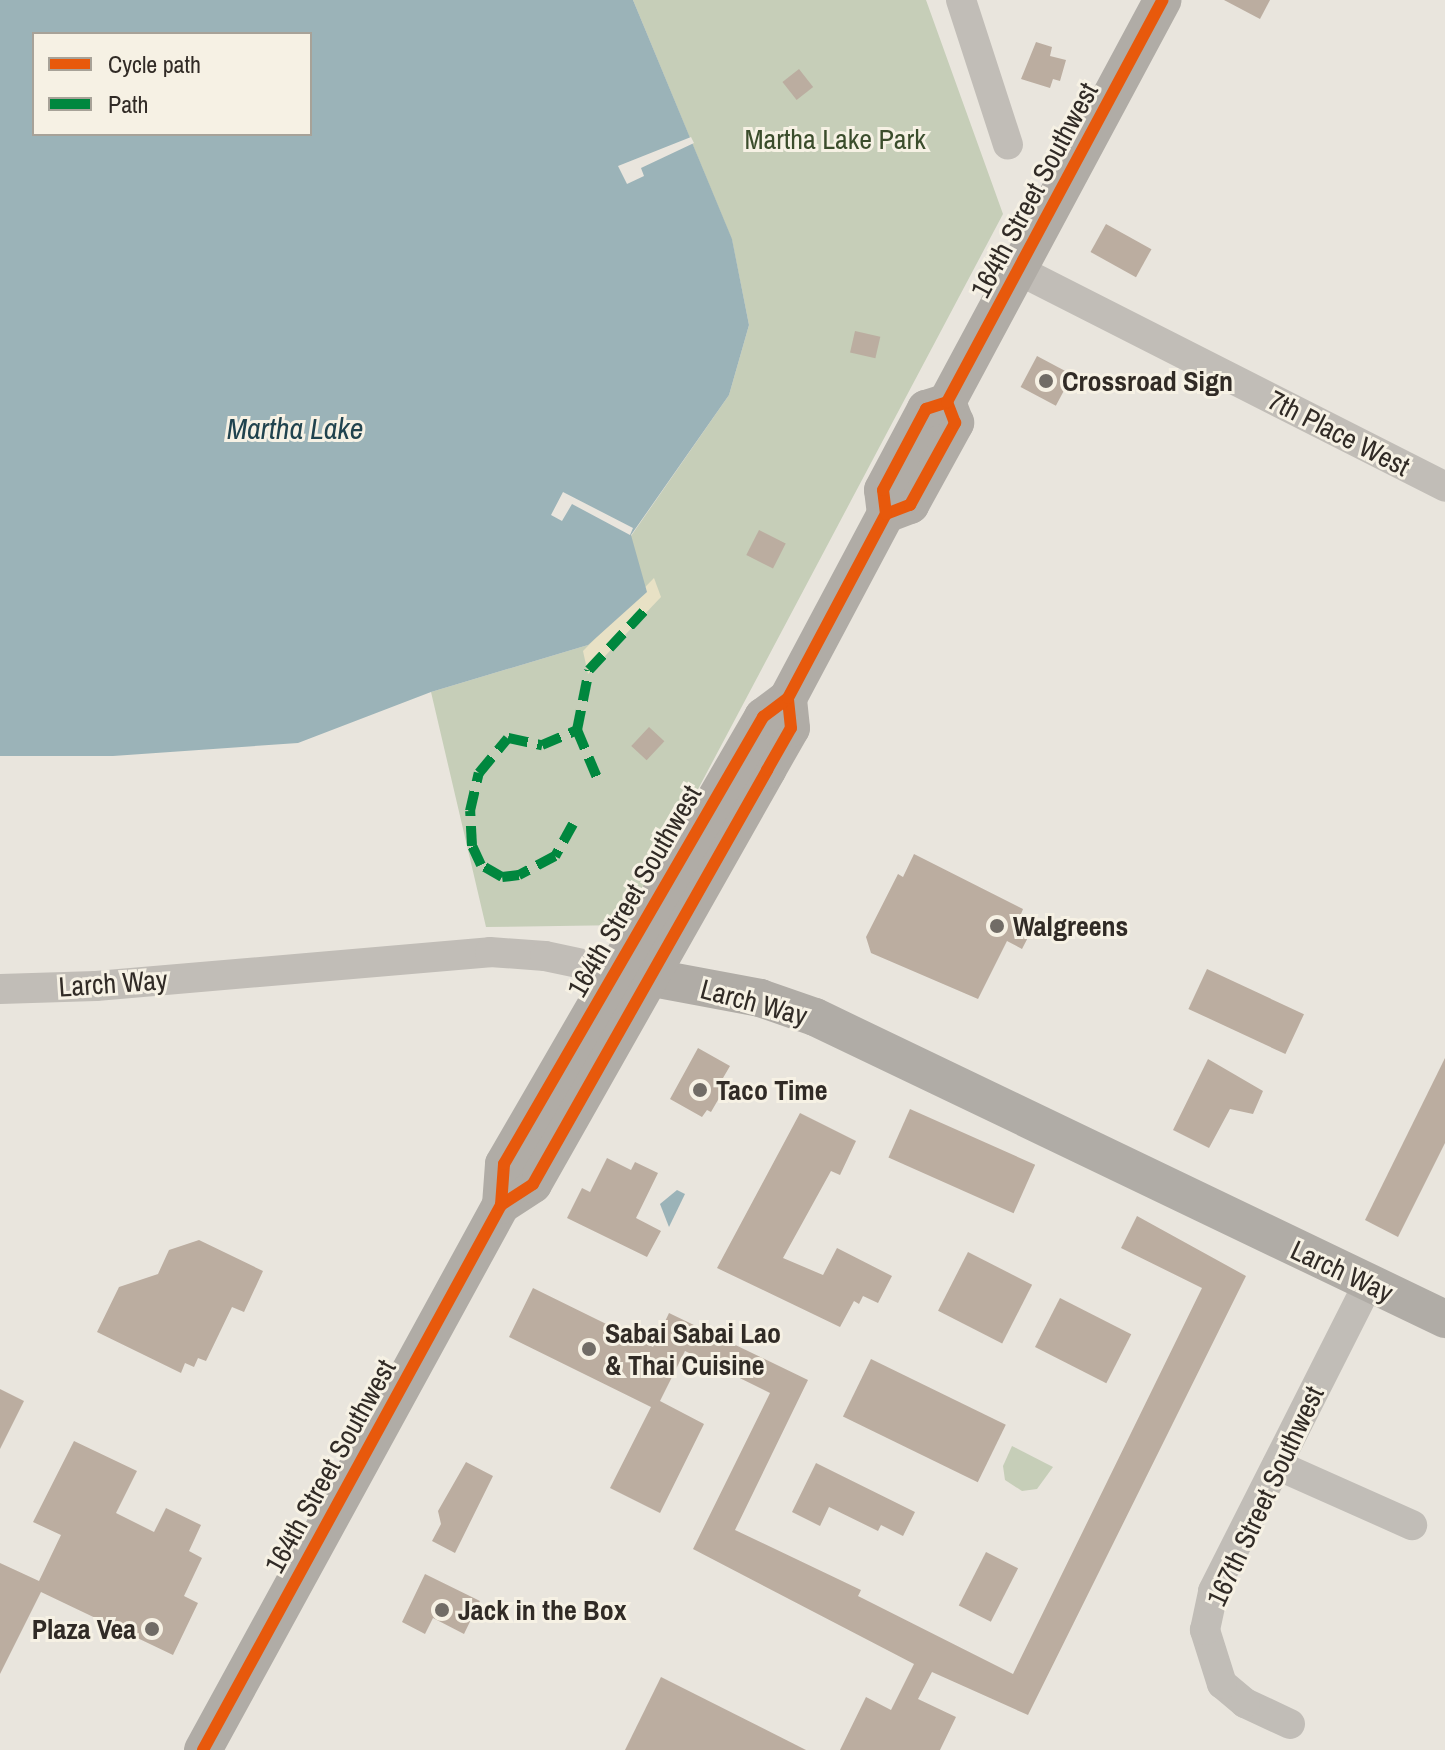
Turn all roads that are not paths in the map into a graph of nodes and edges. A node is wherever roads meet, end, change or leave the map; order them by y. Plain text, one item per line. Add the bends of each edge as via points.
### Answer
1 (961, 0) edge
2 (1163, 0) edge
3 (1008, 145) dead end
4 (1018, 270) junction
5 (1445, 487) edge
6 (632, 975) junction
7 (0, 989) edge
8 (1368, 1284) junction
9 (1445, 1319) edge
10 (1277, 1465) junction
11 (1412, 1525) dead end
12 (1290, 1724) dead end
13 (203, 1750) edge

1 - 3 street
2 - 4 main road, 164th Street Southwest
4 - 5 street, 7th Place West
4 - 6 main road, 164th Street Southwest via 947,402 926,409 883,490 886,514 788,698 763,717
6 - 7 street, Larch Way via 557,958 490,952 96,986
6 - 8 main road, Larch Way via 733,992 815,1017 1274,1225
6 - 13 main road, 164th Street Southwest via 504,1164 501,1205
8 - 9 main road, Larch Way
8 - 10 street, 167th Street Southwest
10 - 11 street
10 - 12 street, 167th Street Southwest via 1213,1591 1205,1630 1222,1684 1245,1703

